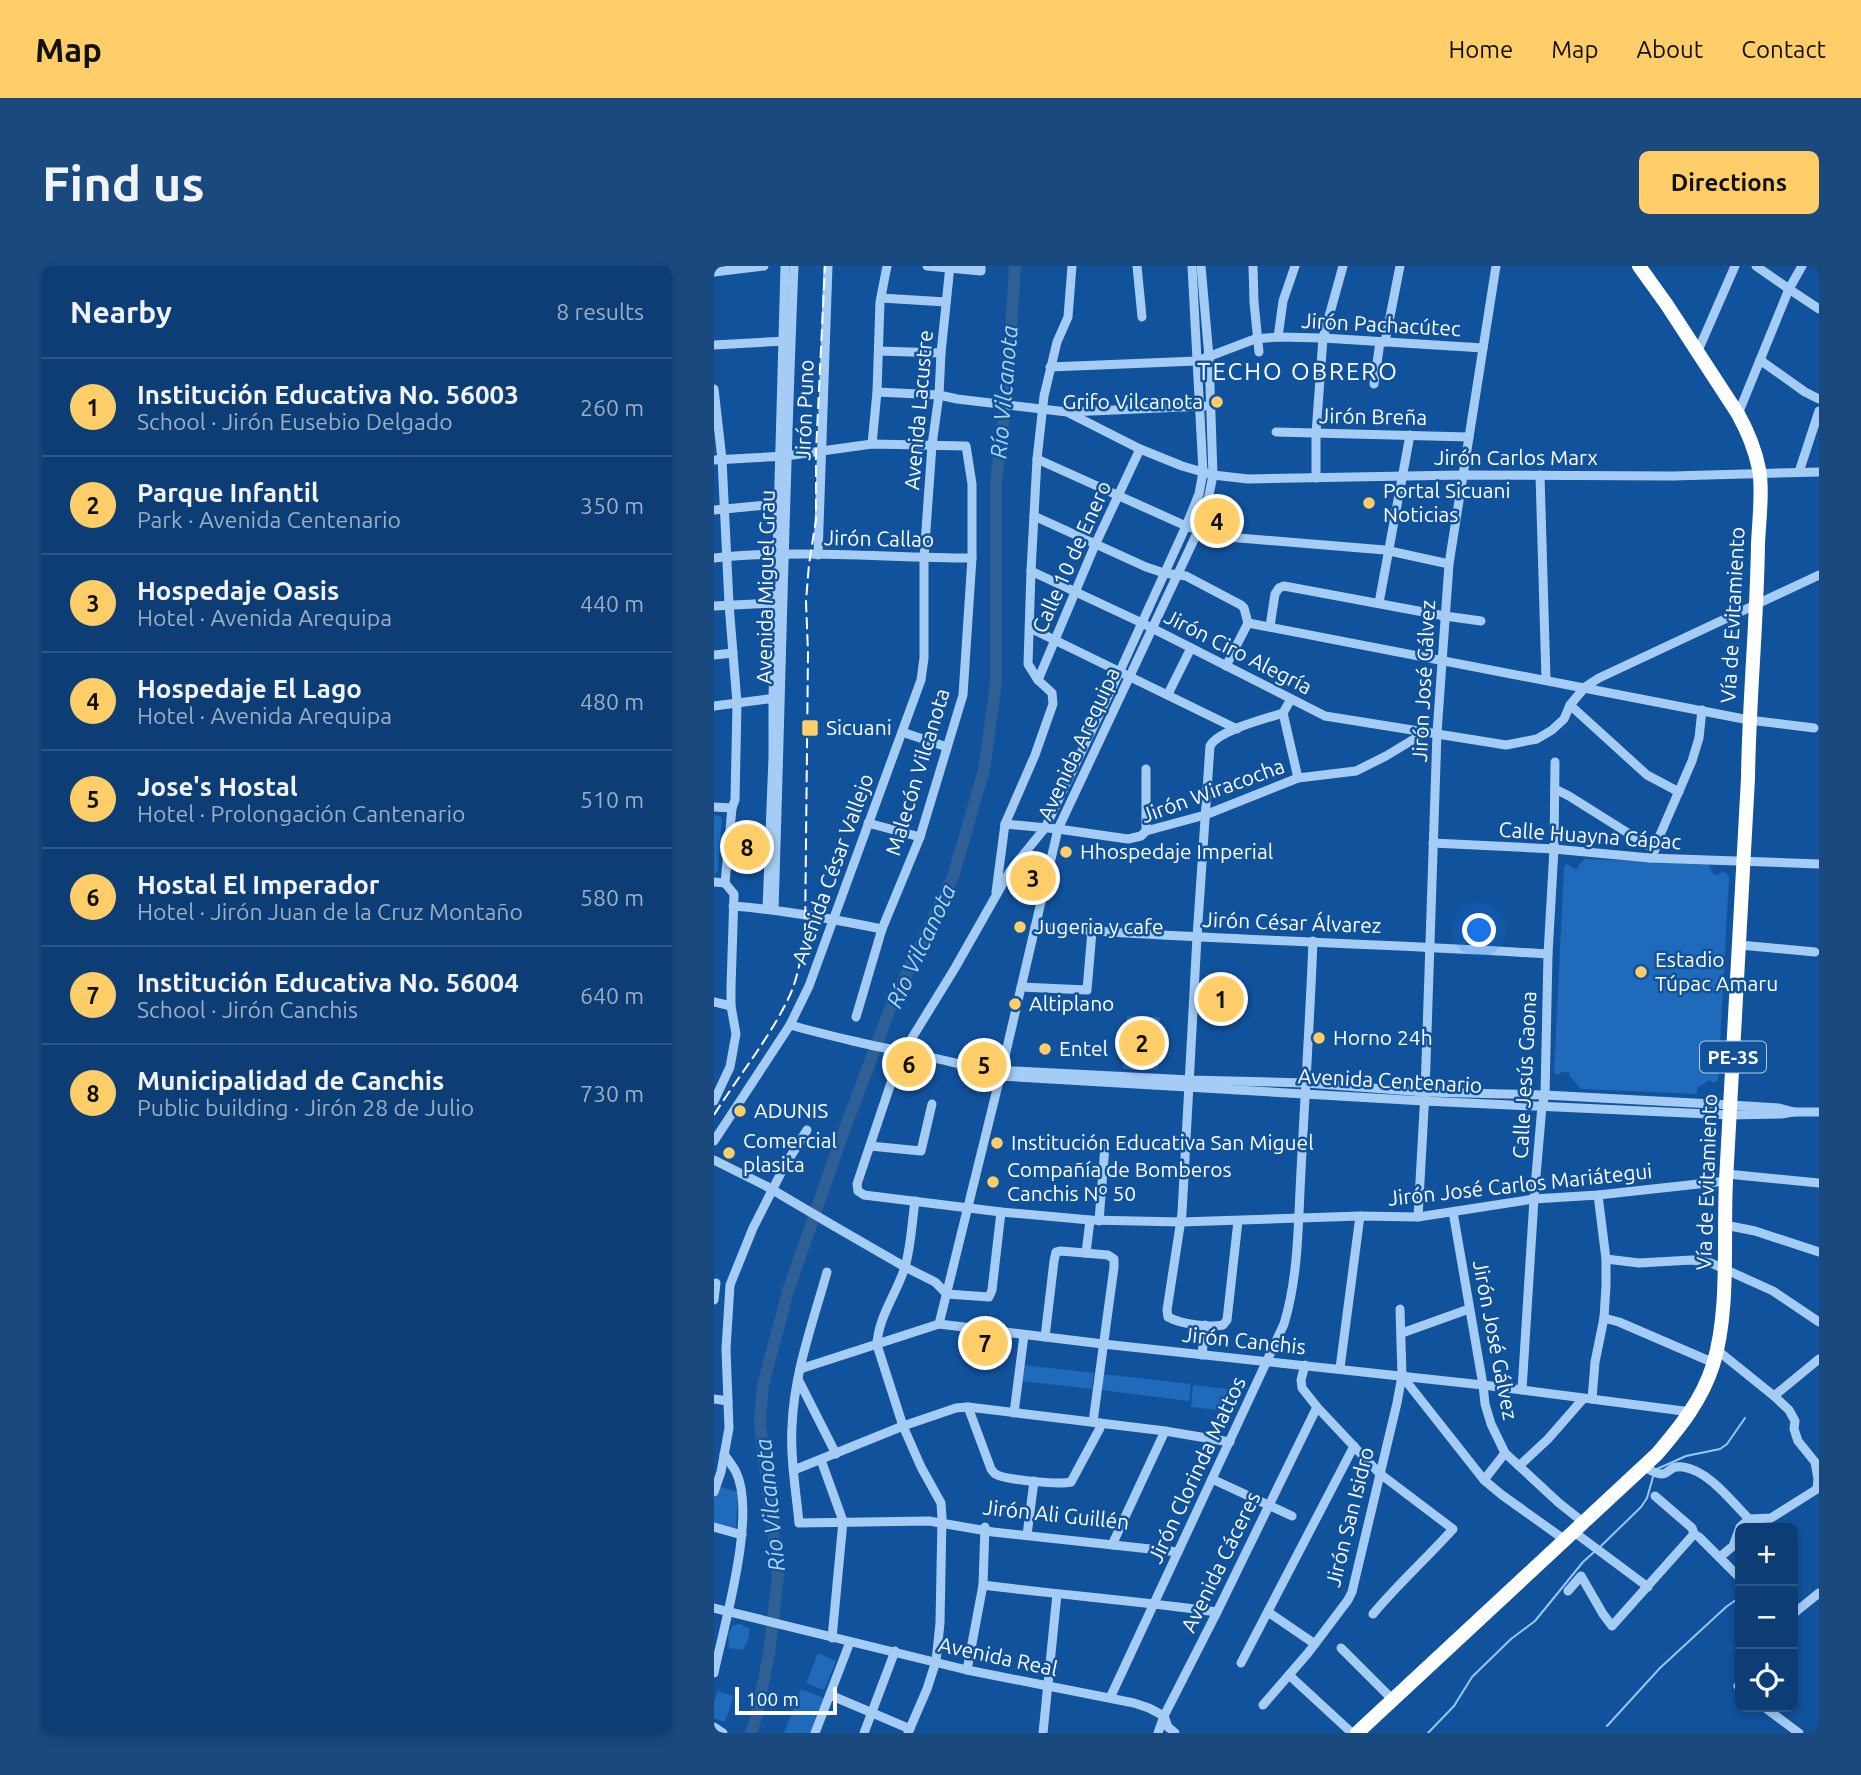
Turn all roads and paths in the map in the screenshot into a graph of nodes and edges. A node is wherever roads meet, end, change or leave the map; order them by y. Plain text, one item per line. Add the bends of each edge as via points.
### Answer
1 (764, 266) edge
2 (785, 266) edge
3 (794, 266) edge
4 (828, 266) edge
5 (887, 266) edge
6 (927, 266) edge
7 (1072, 266) edge
8 (1137, 266) edge
9 (1192, 266) edge
10 (1201, 266) edge
11 (1253, 266) edge
12 (1295, 266) edge
13 (1343, 266) edge
14 (1400, 266) edge
15 (1496, 266) edge
16 (1639, 266) edge
17 (1735, 266) edge
18 (1756, 266) edge
19 (1802, 266) edge
20 (950, 268) edge
21 (981, 269) edge
22 (714, 272) edge
23 (1789, 289) junction
24 (881, 298) junction
25 (946, 302) junction
26 (1819, 309) edge
27 (1142, 317) dead end
28 (1278, 337) junction
29 (1323, 338) junction
30 (1259, 339) junction
31 (786, 341) junction
32 (1382, 342) junction
33 (714, 345) edge
34 (1483, 348) junction
35 (879, 351) junction
36 (1259, 352) dead end
37 (941, 353) junction
38 (1697, 353) junction
39 (1209, 357) junction
40 (1760, 360) junction
41 (1197, 361) junction
42 (1050, 367) junction
43 (1374, 384) dead end
44 (714, 389) edge
45 (877, 392) junction
46 (939, 395) junction
47 (1819, 399) edge
48 (1205, 406) junction
49 (1039, 409) junction
50 (1819, 411) edge
51 (1067, 412) junction
52 (1738, 414) junction
53 (1276, 432) dead end
54 (1316, 433) junction
55 (1410, 435) junction
56 (1469, 437) junction
57 (872, 444) junction
58 (932, 445) junction
59 (1140, 449) junction
60 (821, 452) junction
61 (782, 456) junction
62 (1037, 459) junction
63 (718, 460) edge
64 (1203, 472) junction
65 (1759, 472) junction
66 (1798, 472) junction
67 (1819, 472) edge
68 (1462, 474) junction
69 (1213, 475) junction
70 (1540, 475) junction
71 (1403, 476) junction
72 (1316, 478) junction
73 (1118, 496) junction
74 (778, 504) junction
75 (725, 509) junction
76 (714, 510) edge
77 (1034, 516) junction
78 (1186, 526) junction
79 (1198, 531) junction
80 (1096, 545) junction
81 (1389, 551) junction
82 (781, 553) junction
83 (818, 555) junction
84 (727, 557) junction
85 (714, 558) edge
86 (924, 558) junction
87 (972, 558) junction
88 (1449, 564) junction
89 (1031, 572) junction
90 (1164, 573) junction
91 (1177, 575) junction
92 (1819, 575) edge
93 (1076, 592) junction
94 (775, 603) junction
95 (1380, 603) junction
96 (729, 604) junction
97 (1757, 604) junction
98 (714, 606) edge
99 (1445, 616) junction
100 (1481, 621) dead end
101 (1248, 622) junction
102 (1142, 623) junction
103 (1270, 626) junction
104 (1030, 628) junction
105 (1152, 628) junction
106 (1055, 640) junction
107 (1191, 648) junction
108 (733, 653) junction
109 (714, 656) edge
110 (1442, 660) junction
111 (1226, 666) junction
112 (1120, 671) junction
113 (1130, 676) junction
114 (1038, 680) junction
115 (1546, 680) junction
116 (1586, 687) junction
117 (1168, 694) junction
118 (777, 698) junction
119 (1291, 699) junction
120 (737, 703) junction
121 (1570, 705) junction
122 (714, 706) edge
123 (1702, 710) junction
124 (1283, 713) junction
125 (1749, 720) junction
126 (1814, 728) dead end
127 (1237, 729) junction
128 (902, 732) junction
129 (1424, 733) junction
130 (1437, 733) junction
131 (947, 747) junction
132 (1555, 762) dead end
133 (1146, 769) dead end
134 (1298, 778) junction
135 (1555, 789) junction
136 (1679, 792) junction
137 (714, 807) edge
138 (732, 808) junction
139 (1205, 815) junction
140 (868, 823) junction
141 (1005, 824) junction
142 (1045, 828) junction
143 (1058, 829) junction
144 (1146, 831) junction
145 (920, 837) junction
146 (1433, 843) junction
147 (1554, 849) junction
148 (1652, 854) junction
149 (1744, 862) junction
150 (1819, 864) edge
151 (714, 882) edge
152 (725, 883) junction
153 (995, 897) junction
154 (733, 906) junction
155 (771, 909) junction
156 (833, 919) junction
157 (1035, 927) junction
158 (882, 929) junction
159 (1092, 931) junction
160 (1197, 937) junction
161 (1313, 941) junction
162 (1740, 945) junction
163 (1430, 946) junction
164 (1815, 952) dead end
165 (1548, 954) junction
166 (1021, 987) junction
167 (714, 1002) edge
168 (731, 1006) junction
169 (856, 1017) dead end
170 (790, 1025) junction
171 (904, 1051) junction
172 (1001, 1073) junction
173 (718, 1082) edge
174 (1190, 1084) junction
175 (1306, 1088) junction
176 (1545, 1095) junction
177 (1424, 1096) junction
178 (714, 1101) edge
179 (932, 1104) dead end
180 (1542, 1106) junction
181 (1731, 1110) junction
182 (1819, 1112) edge
183 (807, 1130) dead end
184 (714, 1141) edge
185 (870, 1146) junction
186 (1105, 1146) dead end
187 (714, 1160) edge
188 (1727, 1178) junction
189 (1819, 1183) edge
190 (858, 1191) joint
191 (1598, 1195) junction
192 (1534, 1199) junction
193 (915, 1201) junction
194 (968, 1207) junction
195 (1001, 1212) junction
196 (1453, 1212) junction
197 (1360, 1216) junction
198 (1418, 1217) junction
199 (1298, 1218) junction
200 (1094, 1220) junction
201 (1238, 1221) junction
202 (1181, 1222) junction
203 (1725, 1225) junction
204 (1819, 1251) edge
205 (1086, 1253) junction
206 (1606, 1259) junction
207 (905, 1267) junction
208 (1725, 1269) junction
209 (827, 1272) dead end
210 (715, 1283) edge
211 (730, 1285) junction
212 (947, 1294) junction
213 (714, 1300) edge
214 (1400, 1309) dead end
215 (1469, 1309) junction
216 (1604, 1318) junction
217 (1819, 1322) edge
218 (939, 1324) junction
219 (1205, 1325) junction
220 (1402, 1333) junction
221 (1024, 1335) junction
222 (1045, 1337) junction
223 (1103, 1344) junction
224 (877, 1345) junction
225 (1202, 1355) junction
226 (1715, 1356) junction
227 (1819, 1359) edge
228 (1267, 1361) junction
229 (1305, 1365) junction
230 (1340, 1368) junction
231 (800, 1369) junction
232 (1402, 1376) junction
233 (799, 1380) junction
234 (1483, 1385) junction
235 (1522, 1390) junction
236 (1774, 1396) junction
237 (714, 1399) edge
238 (1587, 1399) junction
239 (727, 1401) junction
240 (811, 1404) junction
241 (968, 1407) junction
242 (1317, 1407) junction
243 (793, 1412) junction
244 (1691, 1412) junction
245 (1014, 1413) junction
246 (1097, 1423) junction
247 (903, 1426) junction
248 (1165, 1431) junction
249 (1230, 1442) junction
250 (1354, 1446) junction
251 (1505, 1453) junction
252 (724, 1454) junction
253 (836, 1454) junction
254 (821, 1460) junction
255 (1519, 1466) junction
256 (794, 1470) junction
257 (1651, 1471) junction
258 (1379, 1473) junction
259 (1212, 1479) junction
260 (1484, 1480) junction
261 (1034, 1481) junction
262 (714, 1492) edge
263 (1655, 1496) dead end
264 (1268, 1505) junction
265 (1292, 1516) dead end
266 (1749, 1519) junction
267 (942, 1520) junction
268 (842, 1521) junction
269 (714, 1527) edge
270 (985, 1528) junction
271 (1574, 1531) junction
272 (1027, 1533) junction
273 (1694, 1534) junction
274 (742, 1535) junction
275 (1114, 1542) junction
276 (1179, 1550) junction
277 (1720, 1558) junction
278 (1735, 1573) edge
279 (983, 1585) junction
280 (1648, 1587) junction
281 (1568, 1591) dead end
282 (1819, 1593) edge
283 (1057, 1594) junction
284 (1155, 1603) junction
285 (714, 1608) edge
286 (1798, 1610) edge
287 (727, 1612) junction
288 (1217, 1612) junction
289 (1268, 1612) junction
290 (1373, 1614) dead end
291 (832, 1638) junction
292 (850, 1642) junction
293 (1315, 1644) junction
294 (1341, 1648) dead end
295 (895, 1651) junction
296 (936, 1661) junction
297 (1241, 1663) dead end
298 (967, 1670) junction
299 (714, 1673) edge
300 (1289, 1675) junction
301 (1047, 1686) junction
302 (830, 1695) junction
303 (1110, 1698) junction
304 (1392, 1700) junction
305 (1263, 1705) dead end
306 (872, 1712) junction
307 (1772, 1712) edge
308 (1164, 1716) junction
309 (714, 1727) edge
310 (909, 1731) edge
311 (723, 1733) edge
312 (816, 1733) edge
313 (864, 1733) edge
314 (1043, 1733) edge
315 (1158, 1733) edge
316 (1175, 1733) edge
317 (1354, 1733) edge
318 (1799, 1733) edge

1 - 22 street
2 - 31 street, Avenida Miguel Grau
3 - 31 street, Avenida Miguel Grau
4 - 60 street, Jirón Puno
5 - 24 street
6 - 20 street
7 - 42 street via 1068,317
8 - 27 street
9 - 41 street, Avenida Arequipa
10 - 39 street, Avenida Arequipa
11 - 30 street
12 - 28 street, Jirón Pachacútec via 1283,301
13 - 29 street
14 - 32 street
15 - 34 street, Jirón José Gálvez
16 - 38 highway, Vía de Evitamiento / PE-3S
17 - 38 street
18 - 23 street
19 - 23 street
20 - 21 street
20 - 25 street, Avenida Lacustre
23 - 26 street
23 - 40 street
24 - 25 street
24 - 35 street
25 - 37 street, Avenida Lacustre
28 - 29 street, Jirón Pachacútec
28 - 30 street, Jirón Pachacútec
29 - 32 street, Jirón Pachacútec
29 - 54 street
30 - 36 street
30 - 39 street, Jirón Pachacútec
31 - 33 street
31 - 61 street, Avenida Miguel Grau
32 - 34 street, Jirón Pachacútec
32 - 43 street
34 - 56 street, Jirón José Gálvez
35 - 37 street
35 - 45 street
37 - 46 street, Avenida Lacustre
38 - 52 highway, Vía de Evitamiento / PE-3S
39 - 41 street, Jirón Pachacútec
39 - 48 street, Avenida Arequipa
40 - 47 street
40 - 52 street
41 - 42 street, Jirón Pachacútec
41 - 48 street, Avenida Arequipa
42 - 49 street
44 - 63 street
45 - 46 street
45 - 57 street
46 - 49 street
46 - 58 street, Avenida Lacustre
48 - 51 street
48 - 64 street, Avenida Arequipa
48 - 69 street, Avenida Arequipa
49 - 51 street
49 - 62 street
50 - 66 street
51 - 59 street, Jirón Carlos Marx
52 - 65 highway, Vía de Evitamiento / PE-3S
53 - 54 street, Jirón Breña
54 - 55 street, Jirón Breña
54 - 72 street
55 - 56 street, Jirón Breña
55 - 71 street
56 - 68 street, Jirón José Gálvez
57 - 58 street
57 - 60 street
58 - 86 street, Avenida Lacustre
58 - 87 street, Malecón Vilcanota via 966,446 972,484
59 - 64 street, Jirón Carlos Marx
59 - 73 street, Calle 10 de Enero
60 - 61 street
60 - 83 street, Jirón Puno
61 - 63 street
61 - 74 street, Avenida Miguel Grau
61 - 82 street, Avenida Miguel Grau
62 - 73 street
62 - 77 street
63 - 75 street
64 - 69 street, Jirón Carlos Marx
64 - 78 street, Avenida Arequipa
65 - 66 street, Jirón Carlos Marx
65 - 70 street, Jirón Carlos Marx
65 - 97 highway, Vía de Evitamiento / PE-3S
66 - 67 street, Jirón Carlos Marx
68 - 70 street, Jirón Carlos Marx
68 - 71 street, Jirón Carlos Marx
68 - 88 street, Jirón José Gálvez
69 - 72 street, Jirón Carlos Marx
69 - 79 street, Avenida Arequipa
70 - 115 street
71 - 72 street, Jirón Carlos Marx
71 - 81 street
73 - 78 street
73 - 80 street, Calle 10 de Enero
74 - 75 street
74 - 82 street, Avenida Miguel Grau
75 - 76 street
75 - 84 street
77 - 80 street
77 - 89 street
78 - 79 street
78 - 90 street, Avenida Arequipa
79 - 81 street via 1228,538
79 - 91 street, Avenida Arequipa
80 - 90 street
80 - 93 street, Calle 10 de Enero
81 - 88 street
81 - 95 street
82 - 83 street, Jirón Callao
82 - 84 street, Jirón Callao
82 - 94 street, Avenida Miguel Grau
82 - 118 street, Avenida Miguel Grau
83 - 86 street, Jirón Callao
84 - 85 street, Jirón Callao
84 - 96 street
86 - 87 street, Jirón Callao
86 - 128 street, Avenida César Vallejo via 924,658
87 - 131 street, Malecón Vilcanota via 963,695
88 - 99 street, Jirón José Gálvez
89 - 93 street, Jirón Ciro Alegría
89 - 104 street
90 - 91 street
90 - 102 street, Avenida Arequipa
91 - 101 street via 1241,605
91 - 105 street, Avenida Arequipa
92 - 97 street
93 - 102 street, Jirón Ciro Alegría
93 - 106 street, Calle 10 de Enero
94 - 96 street
94 - 118 street, Avenida Miguel Grau
95 - 99 street
95 - 103 street via 1290,586 1279,588
96 - 98 street
96 - 108 street
97 - 116 street
97 - 125 highway, Vía de Evitamiento / PE-3S
99 - 100 street
99 - 110 street, Jirón José Gálvez
101 - 103 street
101 - 111 street
102 - 105 street, Jirón Ciro Alegría
102 - 112 street, Avenida Arequipa
103 - 110 street
104 - 106 street
104 - 114 street via 1028,664
105 - 107 street, Jirón Ciro Alegría
105 - 113 street, Avenida Arequipa
106 - 112 street
106 - 114 street, Calle 10 de Enero
107 - 111 street, Jirón Ciro Alegría
107 - 117 street
108 - 109 street
108 - 120 street
110 - 115 street
110 - 130 street, Jirón José Gálvez
111 - 119 street, Jirón Ciro Alegría
112 - 113 street
112 - 142 street, Avenida Arequipa
113 - 117 street
113 - 143 street, Avenida Arequipa
114 - 141 street via 1052,693 1053,704
115 - 116 street
116 - 121 street
116 - 123 street
117 - 127 street
118 - 120 street
118 - 155 street, Avenida Miguel Grau
119 - 124 street
119 - 129 street, Jirón Ciro Alegría via 1325,716
120 - 122 street
120 - 138 street
121 - 130 street via 1552,730 1537,739 1506,746
121 - 136 street via 1647,775
123 - 125 street
123 - 136 street via 1699,738
124 - 127 street
124 - 134 street
125 - 126 street
125 - 149 highway, Vía de Evitamiento / PE-3S
127 - 139 street via 1210,746
128 - 131 street
128 - 140 street, Avenida César Vallejo
129 - 130 street, Jirón Ciro Alegría
129 - 134 street, Jirón Wiracocha via 1356,771
130 - 146 street, Jirón José Gálvez
131 - 145 street, Malecón Vilcanota
132 - 135 street, Calle Jesús Gaona
133 - 144 street
134 - 139 street, Jirón Wiracocha
135 - 147 street, Calle Jesús Gaona
135 - 148 street
136 - 148 street
137 - 138 street
138 - 152 street
139 - 144 street, Jirón Wiracocha
139 - 160 street
140 - 145 street
140 - 156 street, Avenida César Vallejo
141 - 142 street, Jirón Wiracocha
141 - 153 street
142 - 143 street, Jirón Wiracocha
142 - 153 street, Avenida Arequipa
143 - 144 street, Jirón Wiracocha via 1128,839
143 - 157 street, Avenida Arequipa
145 - 158 street, Malecón Vilcanota
146 - 147 street, Calle Huayna Cápac
146 - 163 street, Jirón José Gálvez
147 - 148 street, Calle Huayna Cápac
147 - 165 street, Calle Jesús Gaona
148 - 149 street, Calle Huayna Cápac
149 - 150 street, Calle Huayna Cápac
149 - 162 highway, Vía de Evitamiento / PE-3S
151 - 152 street
152 - 154 street via 734,894
153 - 171 street, Avenida Arequipa
154 - 155 street
154 - 168 street
155 - 156 street
156 - 158 street
156 - 170 street, Avenida César Vallejo
157 - 159 street, Jirón César Álvarez
157 - 166 street, Avenida Arequipa
158 - 169 street, Malecón Vilcanota
159 - 160 street, Jirón César Álvarez
159 - 166 street via 1087,990
160 - 161 street, Jirón César Álvarez
160 - 174 street
161 - 163 street, Jirón César Álvarez
161 - 175 street, Jirón Clorinda Mattos
162 - 164 street
162 - 181 highway, Vía de Evitamiento / PE-3S
163 - 165 street, Jirón César Álvarez
163 - 177 street, Jirón José Gálvez
165 - 176 street, Calle Jesús Gaona
166 - 172 street, Avenida Arequipa
167 - 168 street
168 - 173 street via 736,1034 733,1055
170 - 171 street
170 - 184 street, Avenida César Vallejo
171 - 172 street
171 - 185 street, Avenida Arequipa
172 - 174 street
172 - 194 street, Avenida Arequipa
173 - 178 street
174 - 175 street
174 - 202 street
175 - 177 street
175 - 199 street, Jirón Clorinda Mattos
176 - 177 street
176 - 180 street, Calle Jesús Gaona
176 - 181 street
177 - 180 street, Avenida Centenario
177 - 198 street, Jirón José Gálvez
179 - 185 street via 921,1151
180 - 181 street, Avenida Centenario
180 - 192 street, Calle Jesús Gaona
181 - 182 street
181 - 188 highway, Vía de Evitamiento / PE-3S
183 - 211 street via 783,1167
185 - 190 street, Avenida Arequipa
186 - 200 street
187 - 207 street, bridge
188 - 189 street, Jirón José Carlos Mariátegui
188 - 191 street, Jirón José Carlos Mariátegui
188 - 203 highway, Vía de Evitamiento / PE-3S
190 - 193 street, Jirón José Carlos Mariátegui
191 - 192 street, Jirón José Carlos Mariátegui
191 - 206 street
192 - 196 street, Jirón José Carlos Mariátegui
192 - 235 street, Calle Jesús Gaona
193 - 194 street, Jirón José Carlos Mariátegui
193 - 207 street
194 - 195 street, Jirón José Carlos Mariátegui
194 - 212 street, Avenida Arequipa
195 - 200 street, Jirón José Carlos Mariátegui
195 - 212 street via 989,1297
196 - 198 street, Jirón José Carlos Mariátegui
196 - 215 street, Jirón José Gálvez
197 - 198 street, Jirón José Carlos Mariátegui
197 - 199 street, Jirón José Carlos Mariátegui
197 - 230 street
199 - 201 street, Jirón José Carlos Mariátegui
199 - 228 street, Jirón Clorinda Mattos via 1290,1305
200 - 202 street, Jirón José Carlos Mariátegui
200 - 205 street
201 - 202 street, Jirón José Carlos Mariátegui
201 - 219 street via 1227,1320 1223,1325
202 - 219 street via 1168,1317
203 - 204 street
203 - 208 highway, Vía de Evitamiento / PE-3S
205 - 222 street via 1056,1252
205 - 223 street via 1114,1259
206 - 208 street via 1702,1261
206 - 216 street
207 - 212 street via 935,1282
207 - 224 street
208 - 217 street via 1773,1291
208 - 226 highway, Vía de Evitamiento / PE-3S
209 - 231 street
210 - 211 street
210 - 213 street
211 - 239 street
212 - 218 street, Avenida Arequipa
214 - 220 street, Jirón San Isidro
215 - 220 street
215 - 234 street, Jirón José Gálvez
216 - 226 street
216 - 238 street
218 - 221 street, Jirón Canchis
218 - 224 street, Jirón Canchis
219 - 225 street
220 - 232 street, Jirón San Isidro
221 - 222 street, Jirón Canchis
221 - 245 street
222 - 223 street, Jirón Canchis
223 - 225 street, Jirón Canchis
223 - 246 street
224 - 231 street, Jirón Canchis
224 - 247 street
225 - 228 street, Jirón Canchis
226 - 236 street
226 - 244 highway, Vía de Evitamiento / PE-3S
227 - 236 street
228 - 229 street, Jirón Canchis
228 - 249 street, Jirón Clorinda Mattos
229 - 230 street, Jirón Canchis
229 - 242 street via 1302,1388
230 - 232 street, Jirón Canchis
231 - 233 street
232 - 234 street, Jirón Canchis
232 - 258 street, Jirón San Isidro
232 - 260 street
233 - 240 street
233 - 243 street
234 - 235 street, Jirón Canchis
234 - 251 street, Jirón José Gálvez via 1491,1424
235 - 238 street, Jirón Canchis
236 - 266 street via 1789,1410 1798,1441 1815,1462 1817,1489 1771,1518
237 - 239 street
238 - 244 street, Jirón Canchis
238 - 255 street
239 - 252 street via 729,1428
240 - 243 street
240 - 253 street
241 - 245 street
241 - 247 street
241 - 261 street via 996,1475
242 - 250 street
242 - 264 street, Avenida Cáceres
243 - 256 street
244 - 257 highway, Vía de Evitamiento / PE-3S via 1662,1448
245 - 246 street
246 - 248 street
246 - 261 street via 1071,1482
247 - 253 street
247 - 267 street via 941,1503
248 - 249 street
248 - 275 street
249 - 259 street, Jirón Clorinda Mattos
250 - 258 street
250 - 289 street
251 - 255 street, Jirón José Gálvez
251 - 260 street
252 - 262 street
252 - 274 street via 736,1473 742,1497
253 - 254 street
254 - 256 street
254 - 268 street
255 - 271 street, Jirón José Gálvez via 1559,1503
256 - 268 street, Jirón Ali Guillén via 799,1523
257 - 266 street via 1694,1470
257 - 271 highway, Vía de Evitamiento / PE-3S
258 - 290 street via 1453,1529
258 - 293 street, Jirón San Isidro via 1352,1592
259 - 264 street
259 - 276 street, Jirón Clorinda Mattos
260 - 271 street via 1502,1495
261 - 272 street
263 - 273 street
264 - 265 street
264 - 288 street, Avenida Cáceres
266 - 277 street
267 - 268 street, Jirón Ali Guillén
267 - 270 street, Jirón Ali Guillén
267 - 296 street
268 - 291 street
269 - 274 street
270 - 272 street, Jirón Ali Guillén
270 - 279 street
271 - 280 street
271 - 304 highway, Vía de Evitamiento / PE-3S
272 - 275 street, Jirón Ali Guillén
273 - 277 street
273 - 280 street
274 - 287 street
275 - 276 street, Jirón Ali Guillén
276 - 284 street, Jirón Clorinda Mattos
277 - 278 street
279 - 283 street
279 - 298 street
280 - 281 street via 1612,1626 1581,1576
282 - 286 street
283 - 284 street
283 - 301 street
284 - 288 street
284 - 303 street, Jirón Clorinda Mattos
285 - 287 street, Avenida Real
287 - 291 street, Avenida Real
287 - 299 street
288 - 308 street, Avenida Cáceres
289 - 293 street
289 - 297 street
291 - 292 street, Avenida Real
292 - 295 street, Avenida Real
292 - 302 street
293 - 300 street, Jirón San Isidro
294 - 304 street
295 - 296 street, Avenida Real
295 - 306 street
296 - 298 street, Avenida Real
296 - 310 street
298 - 301 street, Avenida Real
300 - 305 street, Jirón San Isidro
300 - 317 street
301 - 303 street, Avenida Real
301 - 314 street
302 - 306 street
302 - 312 street
303 - 308 street, Avenida Real
304 - 317 highway, Vía de Evitamiento / PE-3S
306 - 310 street
306 - 313 street
307 - 318 street
308 - 315 street, Avenida Cáceres
308 - 316 street
309 - 311 street

